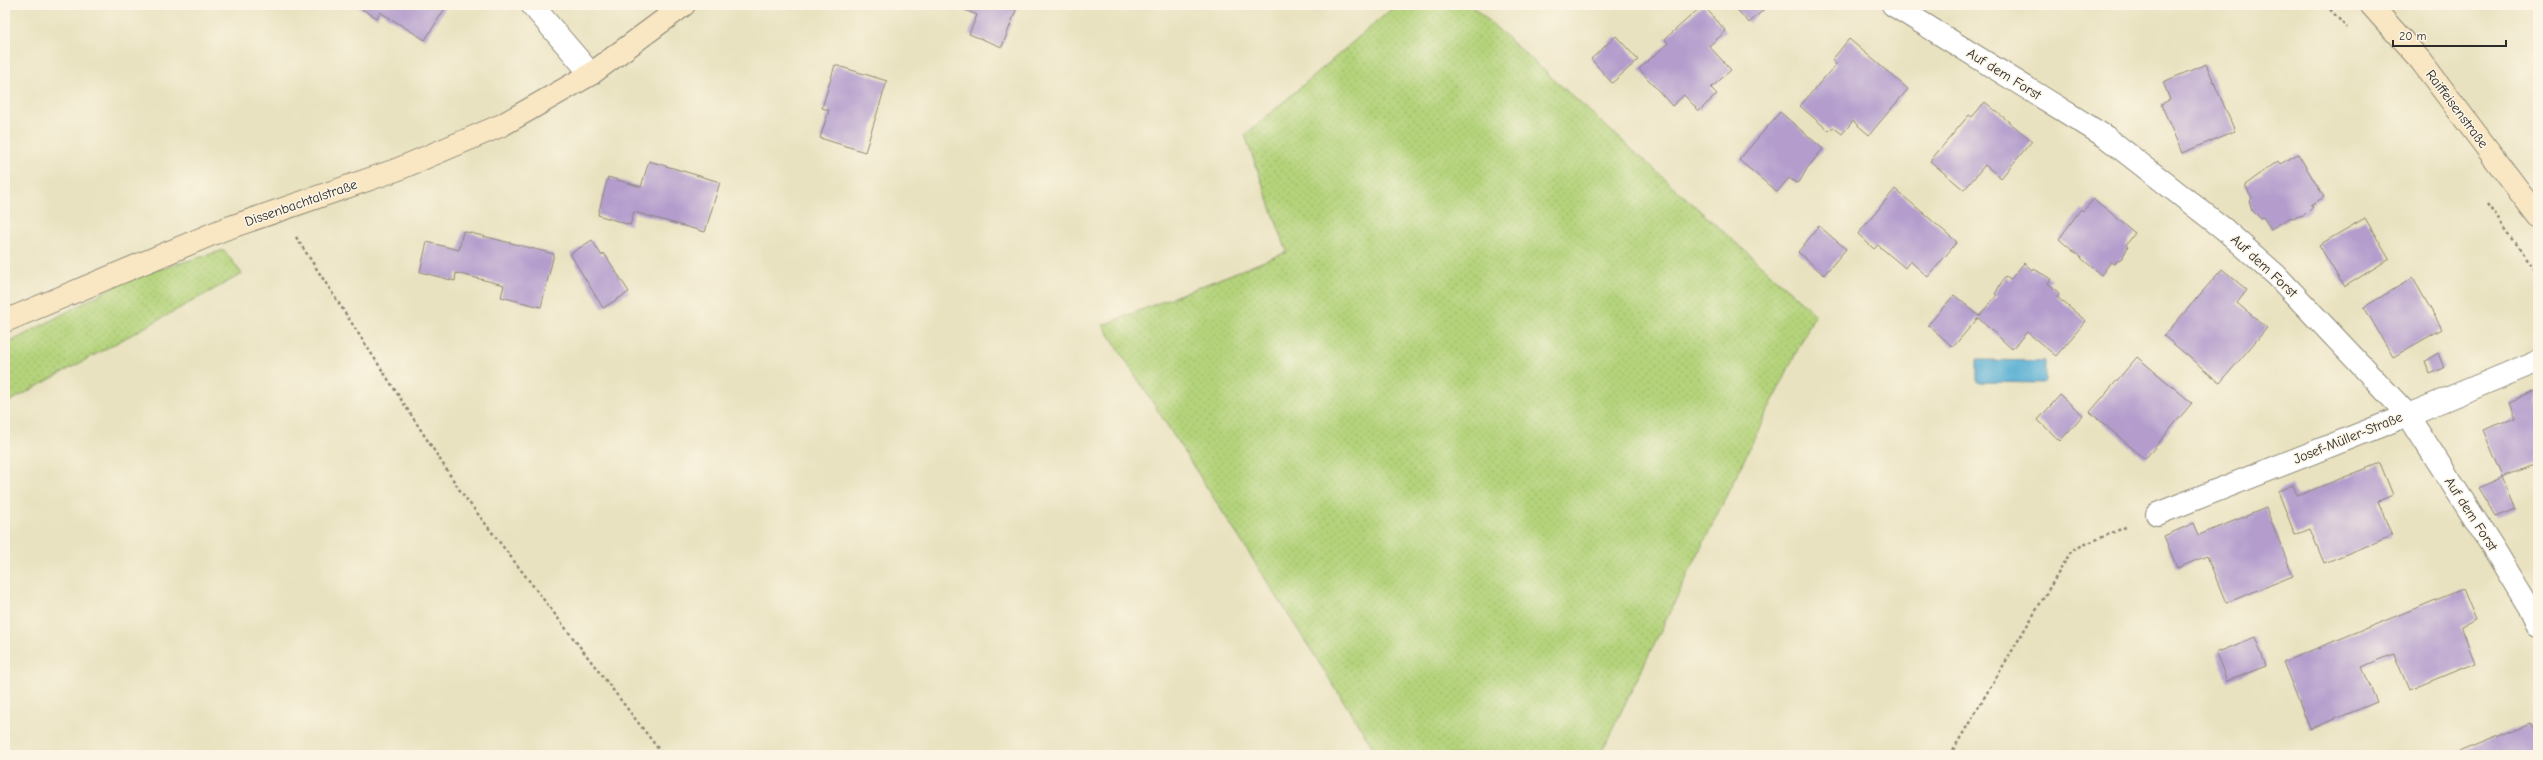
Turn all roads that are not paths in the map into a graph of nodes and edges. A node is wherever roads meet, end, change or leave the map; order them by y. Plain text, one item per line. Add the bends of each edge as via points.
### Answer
1 (532, 5) edge
2 (684, 5) edge
3 (1893, 5) edge
4 (2371, 5) edge
5 (591, 74) junction
6 (2538, 216) edge
7 (5, 321) edge
8 (2538, 361) edge
9 (2408, 415) junction
10 (2157, 514) road end
11 (2538, 626) edge

1 - 5 street
2 - 5 main road, Dissenbachtalstraße
3 - 9 street, Auf dem Forst via 2106,138 2224,229 2276,275
4 - 6 main road, Raiffeisenstraße via 2421,61
5 - 7 main road, Dissenbachtalstraße via 502,125 396,170 222,230
8 - 9 street, Josef-Müller-Straße
9 - 10 street, Josef-Müller-Straße
9 - 11 street, Auf dem Forst via 2494,549 2529,606

